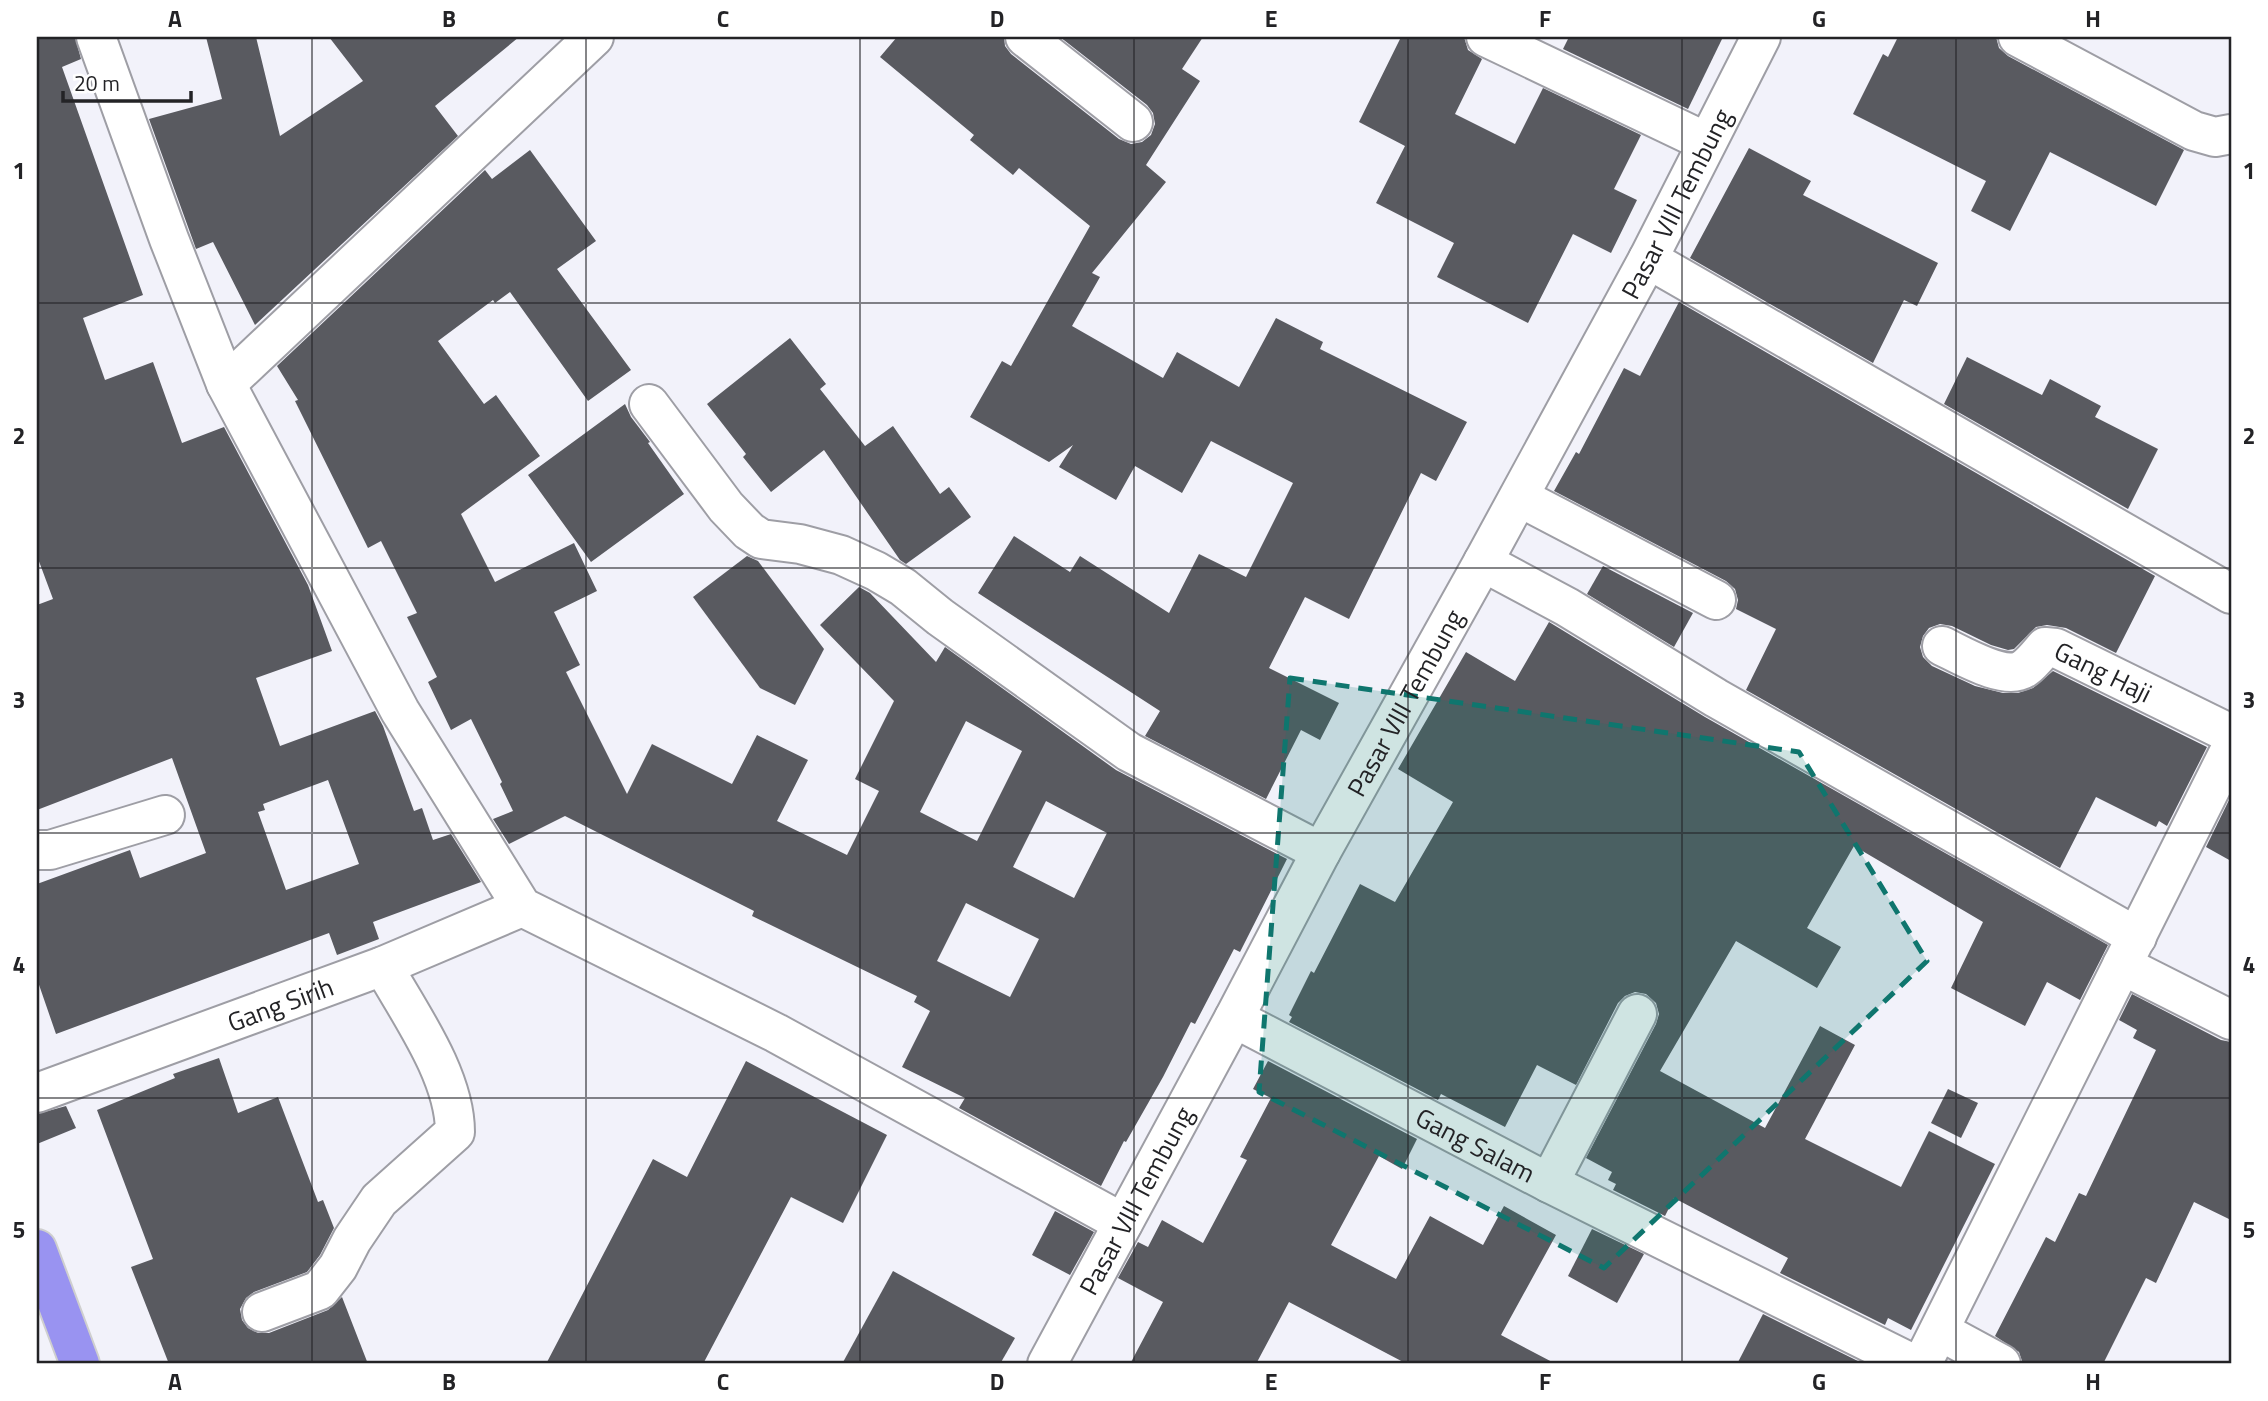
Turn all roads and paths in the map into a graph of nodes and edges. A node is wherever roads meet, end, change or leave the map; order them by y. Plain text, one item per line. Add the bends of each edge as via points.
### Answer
1 (96, 37) edge
2 (594, 37) edge
3 (1025, 37) edge
4 (1486, 37) edge
5 (1761, 37) edge
6 (2018, 37) edge
7 (1133, 122) dead end
8 (2231, 134) edge
9 (1706, 142) junction
10 (1648, 259) junction
11 (226, 384) junction
12 (649, 404) dead end
13 (1519, 497) junction
14 (1483, 562) junction
15 (2231, 594) edge
16 (1716, 600) dead end
17 (1942, 646) dead end
18 (2231, 734) edge
19 (2231, 748) edge
20 (165, 815) dead end
21 (37, 850) edge
22 (1321, 852) junction
23 (522, 907) junction
24 (2130, 951) junction
25 (383, 966) junction
26 (1637, 1014) dead end
27 (1234, 1018) junction
28 (2231, 1020) edge
29 (37, 1093) edge
30 (1549, 1183) junction
31 (1123, 1223) junction
32 (37, 1249) edge
33 (262, 1312) dead end
34 (1940, 1331) junction
35 (79, 1364) edge
36 (1047, 1364) edge
37 (1913, 1364) edge
38 (1922, 1364) edge
39 (2001, 1364) edge

1 - 11 street
2 - 11 street
3 - 7 street
4 - 9 street
5 - 9 street, Pasar VIII Tembung
6 - 8 street via 2194,131 2215,137
9 - 10 street, Pasar VIII Tembung
10 - 13 street, Pasar VIII Tembung
10 - 15 street
11 - 23 street via 400,711
12 - 22 street via 726,507 761,539 841,555 876,570 1129,752
13 - 14 street, Pasar VIII Tembung
13 - 16 street
14 - 22 street, Pasar VIII Tembung
14 - 24 street via 1567,607
17 - 18 street, Gang Haji via 2007,673 2024,670 2045,647 2056,648
19 - 24 street
20 - 21 street
22 - 27 street, Pasar VIII Tembung
23 - 25 street, Gang Sirih
23 - 31 street via 775,1033
24 - 28 street
24 - 34 street
25 - 29 street, Gang Sirih
25 - 33 street via 451,1095 455,1132 379,1200 320,1290
26 - 30 street, Gang Salam
27 - 30 street, Gang Salam
27 - 31 street, Pasar VIII Tembung
30 - 37 street
31 - 36 street, Pasar VIII Tembung
32 - 35 highway
34 - 38 street
34 - 39 street

